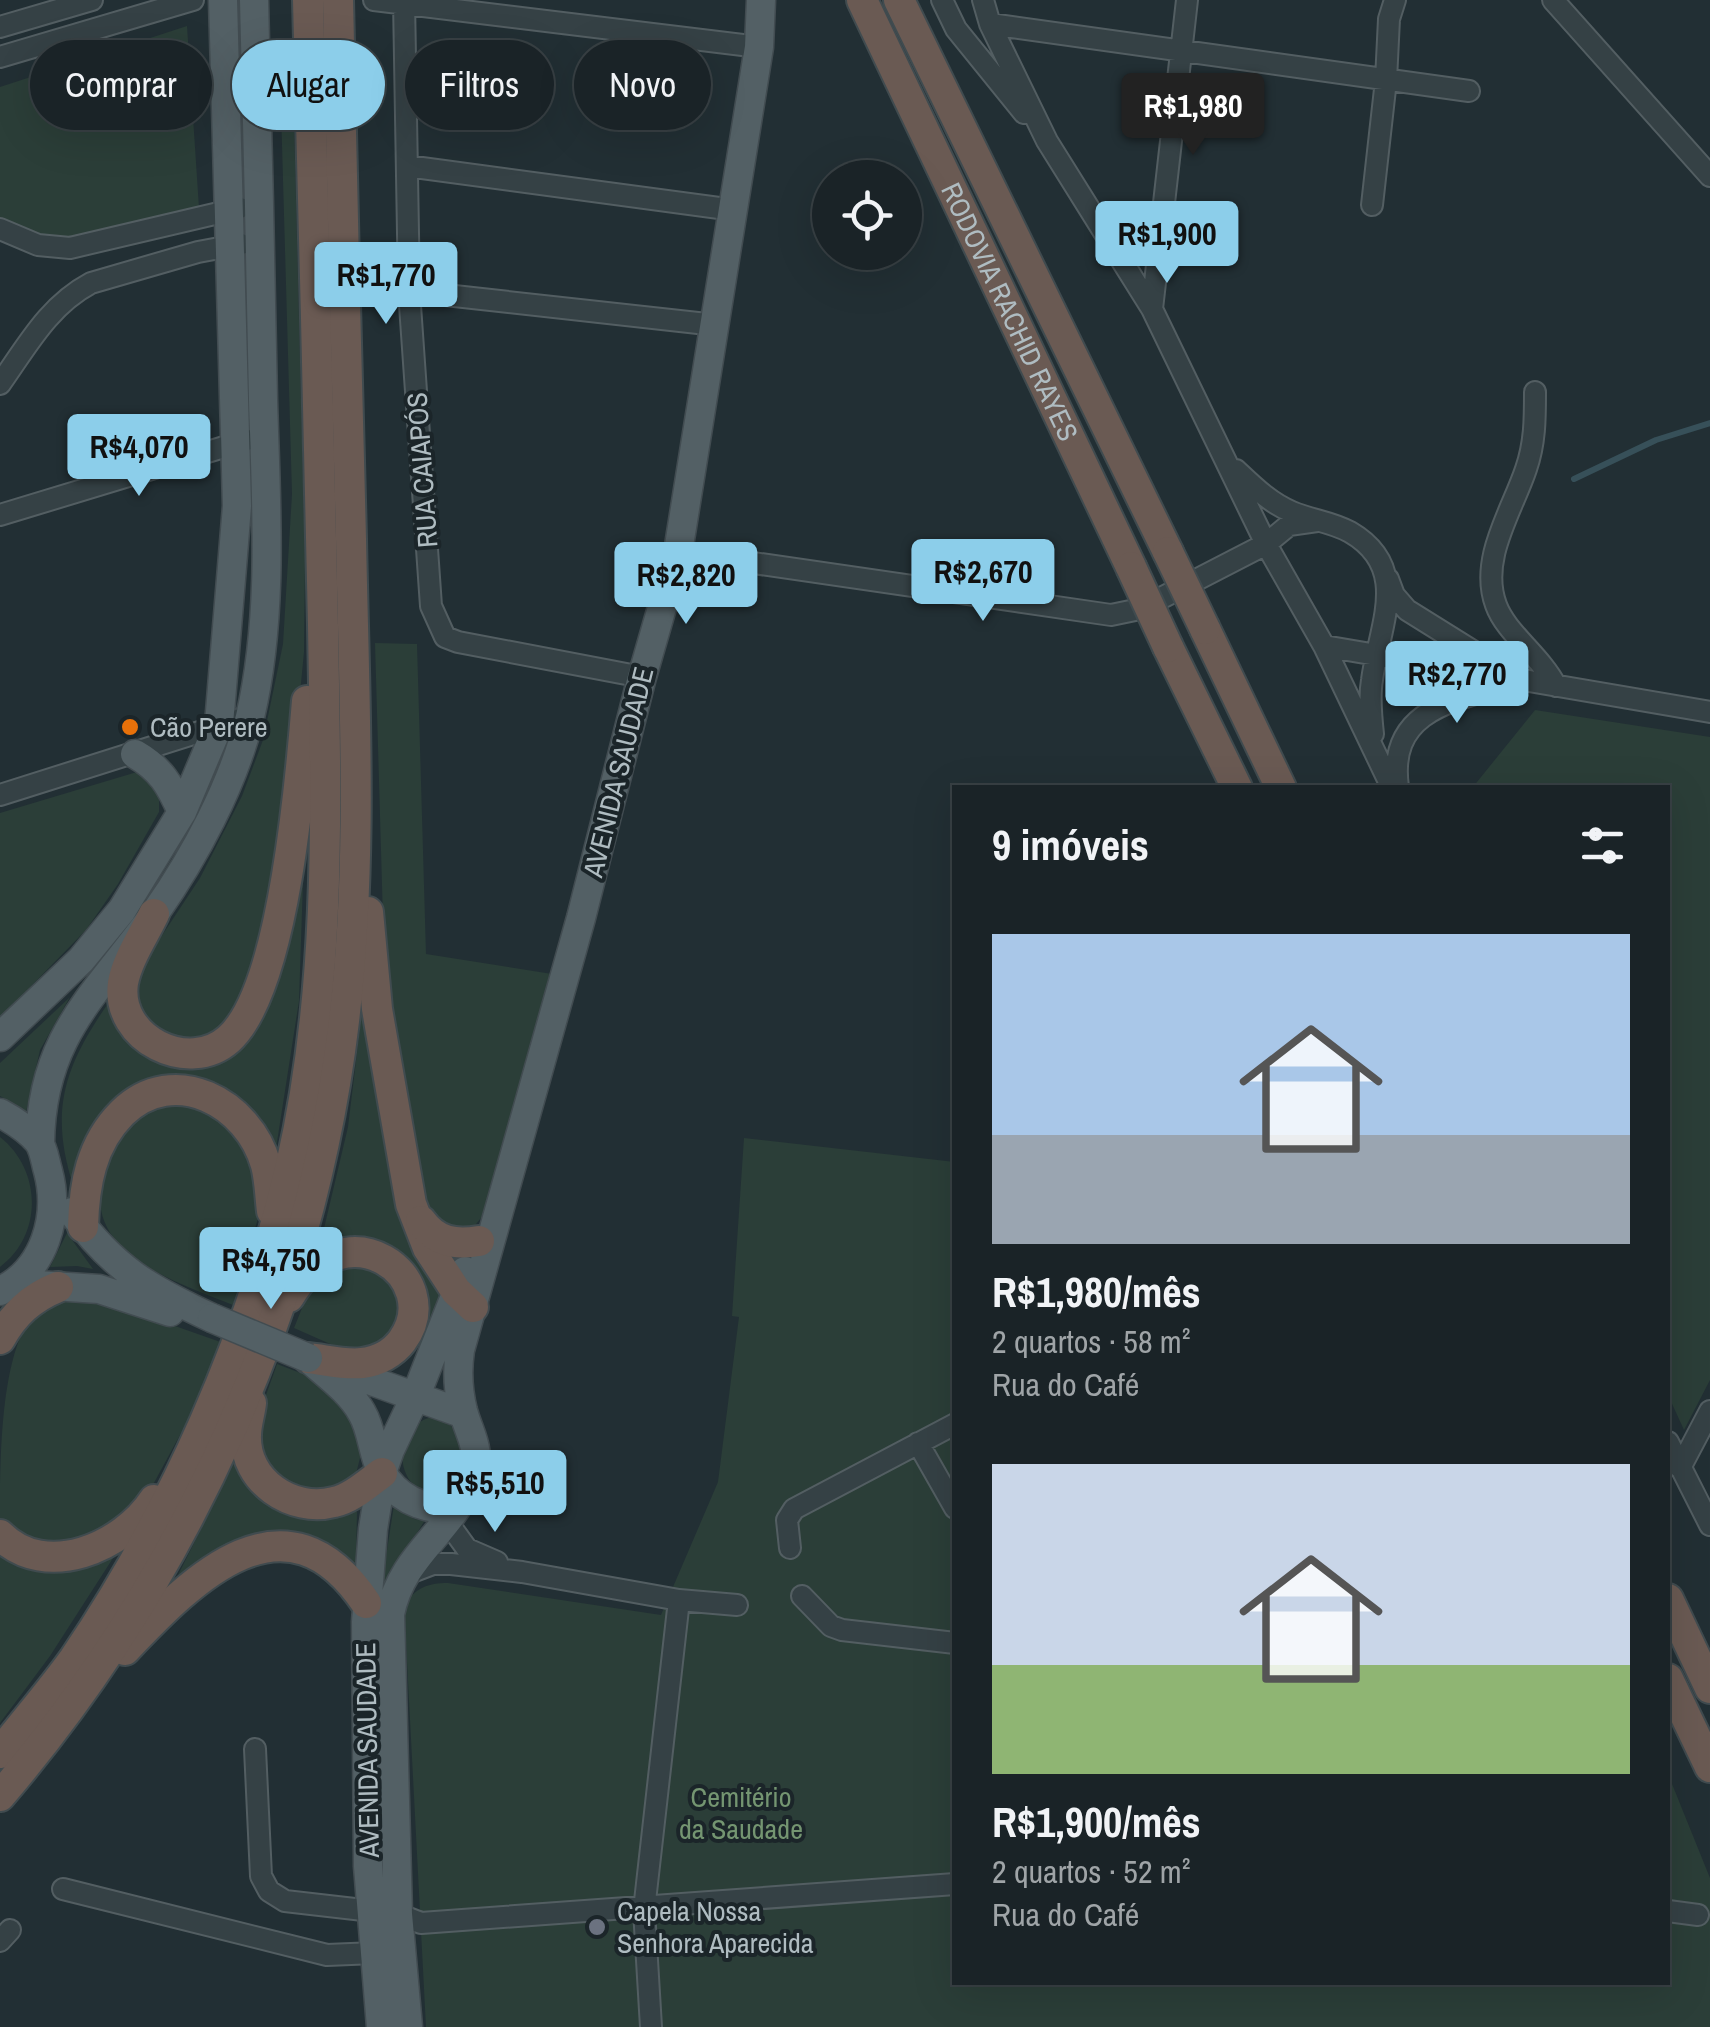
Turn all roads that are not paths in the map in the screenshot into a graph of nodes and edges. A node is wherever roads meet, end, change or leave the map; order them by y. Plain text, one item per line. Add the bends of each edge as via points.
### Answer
1 (92, 0) edge
2 (193, 0) edge
3 (223, 0) edge
4 (254, 0) edge
5 (308, 0) edge
6 (338, 0) edge
7 (374, 0) edge
8 (761, 0) edge
9 (862, 0) edge
10 (899, 0) edge
11 (942, 0) edge
12 (982, 0) edge
13 (1187, 0) edge
14 (1395, 0) edge
15 (1554, 0) edge
16 (404, 2) edge
17 (990, 24) junction
18 (0, 28) edge
19 (759, 47) junction
20 (1179, 48) junction
21 (0, 58) edge
22 (1386, 80) junction
23 (1469, 91) dead end
24 (1047, 141) junction
25 (407, 166) junction
26 (1710, 176) edge
27 (1372, 204) dead end
28 (258, 205) junction
29 (228, 209) junction
30 (734, 210) junction
31 (0, 229) edge
32 (258, 242) junction
33 (230, 244) junction
34 (409, 291) junction
35 (1152, 310) junction
36 (716, 325) junction
37 (0, 384) edge
38 (1534, 392) dead end
39 (264, 436) junction
40 (235, 444) junction
41 (1228, 462) junction
42 (0, 515) edge
43 (1318, 520) junction
44 (321, 528) junction
45 (1266, 544) junction
46 (678, 552) junction
47 (1385, 572) junction
48 (1324, 646) junction
49 (1378, 654) junction
50 (642, 677) junction
51 (1523, 680) junction
52 (1556, 686) junction
53 (1710, 712) edge
54 (250, 716) junction
55 (219, 724) junction
56 (356, 738) junction
57 (1376, 751) junction
58 (135, 754) junction
59 (1236, 785) edge
60 (1280, 785) edge
61 (1393, 785) edge
62 (1395, 785) edge
63 (0, 795) edge
64 (182, 812) junction
65 (154, 914) junction
66 (0, 1037) edge
67 (0, 1113) edge
68 (40, 1144) junction
69 (51, 1182) junction
70 (505, 1184) junction
71 (411, 1204) junction
72 (83, 1227) junction
73 (479, 1241) junction
74 (271, 1245) junction
75 (58, 1287) junction
76 (3, 1290) edge
77 (464, 1299) junction
78 (278, 1317) junction
79 (212, 1318) junction
80 (444, 1320) junction
81 (0, 1339) edge
82 (308, 1358) junction
83 (258, 1366) junction
84 (374, 1384) junction
85 (416, 1395) junction
86 (1710, 1410) edge
87 (464, 1414) junction
88 (201, 1426) junction
89 (952, 1426) edge
90 (918, 1443) junction
91 (1670, 1446) edge
92 (1680, 1468) junction
93 (382, 1473) junction
94 (952, 1503) edge
95 (450, 1515) junction
96 (1710, 1526) edge
97 (0, 1535) edge
98 (790, 1548) dead end
99 (522, 1572) junction
100 (402, 1576) junction
101 (802, 1596) dead end
102 (679, 1600) junction
103 (366, 1603) junction
104 (1670, 1603) edge
105 (737, 1605) dead end
106 (952, 1643) edge
107 (1670, 1683) edge
108 (1710, 1688) edge
109 (58, 1722) junction
110 (255, 1749) dead end
111 (0, 1753) edge
112 (1710, 1767) edge
113 (0, 1796) edge
114 (952, 1884) edge
115 (63, 1890) dead end
116 (644, 1910) junction
117 (1670, 1911) edge
118 (386, 1912) junction
119 (1698, 1915) dead end
120 (375, 1954) junction
121 (381, 2027) edge
122 (408, 2027) edge
123 (651, 2027) edge

1 - 18 street
2 - 21 street
3 - 29 main road
4 - 28 main road
5 - 44 highway
6 - 56 highway
7 - 16 street
8 - 19 main road, AVENIDA SAUDADE
9 - 59 highway, RODOVIA RACHID RAYES, bridge
10 - 60 highway, RODOVIA RACHID RAYES, bridge
11 - 24 street via 956,30
12 - 17 street
13 - 20 street
14 - 22 street
15 - 26 street
16 - 19 street
16 - 25 street, RUA CAIAPÓS
17 - 20 street
17 - 24 street
19 - 30 main road, AVENIDA SAUDADE
20 - 22 street
20 - 35 street
22 - 23 street
22 - 27 street
24 - 35 street
25 - 30 street
25 - 34 street, RUA CAIAPÓS
28 - 29 street
28 - 32 main road
29 - 31 street via 70,248
29 - 33 main road
30 - 36 main road, AVENIDA SAUDADE
32 - 33 street
32 - 39 main road
33 - 37 street via 75,291 49,314
33 - 40 main road
34 - 36 street
34 - 50 street, RUA CAIAPÓS via 431,606 445,637
35 - 41 street
36 - 46 main road, AVENIDA SAUDADE
38 - 52 street via 1536,430 1491,570 1502,619
39 - 40 street
39 - 54 main road via 265,605
40 - 42 street
40 - 55 main road via 237,506
41 - 43 street via 1261,494
41 - 45 street
43 - 45 street via 1290,524
43 - 47 street via 1362,539
44 - 65 highway via 283,899 248,1014 214,1049 167,1052 124,1006 128,967
44 - 74 highway via 326,900 304,1100
45 - 46 street via 1140,609 1112,615
45 - 48 street
46 - 50 main road, AVENIDA SAUDADE
47 - 49 street via 1387,608
47 - 51 street via 1406,610
48 - 49 street
48 - 57 street
49 - 51 street
49 - 57 street via 1371,717
50 - 70 main road, AVENIDA SAUDADE
51 - 52 street
51 - 62 street via 1423,714 1394,762
52 - 53 street
54 - 55 street
54 - 65 main road via 200,837
55 - 58 street
55 - 64 main road
56 - 71 highway via 377,1009
56 - 78 highway via 350,956 337,1077
57 - 61 street
58 - 63 street
58 - 64 main road via 167,778
64 - 66 main road via 122,910 81,960
65 - 68 main road via 68,1028 46,1086
67 - 68 main road
68 - 69 main road
69 - 72 main road
69 - 76 main road via 46,1242
70 - 73 main road
70 - 77 main road
71 - 73 highway via 424,1227 446,1242
71 - 77 highway via 428,1248
72 - 74 highway via 88,1172 110,1128 140,1100 182,1089 227,1106 258,1146 270,1194
72 - 79 main road via 138,1280
73 - 77 main road
74 - 88 highway
75 - 76 main road
75 - 79 main road via 99,1289 152,1308
75 - 81 highway via 21,1309
77 - 80 main road
77 - 87 main road via 458,1366
78 - 82 highway via 299,1281 328,1256 366,1252 400,1272 412,1306 400,1344 363,1363
78 - 83 highway
79 - 82 main road, bridge
80 - 84 main road via 400,1374
80 - 85 main road
82 - 84 main road
82 - 93 main road via 356,1402
83 - 93 highway via 246,1436 256,1471 276,1493 313,1505 338,1502
83 - 109 highway via 174,1546
84 - 85 main road
85 - 87 main road
85 - 93 main road
86 - 92 street
87 - 95 main road via 477,1454
88 - 97 highway via 147,1511 122,1535 67,1557 22,1550
88 - 111 highway via 142,1547 83,1644
89 - 90 street
90 - 94 street
90 - 98 street via 794,1509 786,1520
91 - 92 street
92 - 96 street
93 - 95 main road via 404,1498
93 - 103 main road, AVENIDA SAUDADE
95 - 99 street via 468,1549
95 - 100 main road, AVENIDA SAUDADE
99 - 100 street via 433,1564
99 - 102 street
100 - 118 main road, AVENIDA SAUDADE via 390,1614
101 - 106 street via 842,1630
102 - 105 street
102 - 116 street
103 - 109 highway via 332,1564 300,1549 238,1554 162,1611
103 - 118 main road, AVENIDA SAUDADE via 368,1866
104 - 108 highway
107 - 112 highway
109 - 113 highway
110 - 118 street via 263,1883 285,1901
114 - 116 street
115 - 120 street via 328,1955
116 - 118 street via 420,1924
116 - 123 street
117 - 119 street
118 - 120 main road, AVENIDA SAUDADE
118 - 122 main road, AVENIDA SAUDADE
120 - 121 main road, AVENIDA SAUDADE

